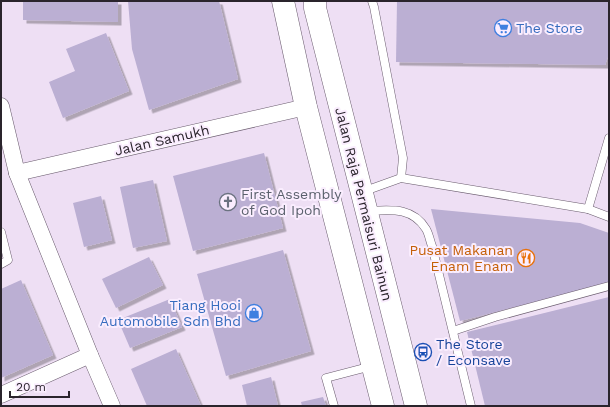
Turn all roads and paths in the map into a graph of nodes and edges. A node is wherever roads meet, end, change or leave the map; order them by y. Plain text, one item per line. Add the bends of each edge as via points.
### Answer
1 (283, 1) edge
2 (315, 1) edge
3 (372, 1) edge
4 (1, 106) edge
5 (306, 107) junction
6 (609, 138) edge
7 (17, 173) junction
8 (400, 178) junction
9 (364, 202) junction
10 (588, 208) junction
11 (609, 216) edge
12 (1, 232) edge
13 (1, 264) edge
14 (609, 286) edge
15 (452, 331) junction
16 (90, 355) junction
17 (372, 366) junction
18 (1, 394) edge
19 (112, 406) edge
20 (334, 406) edge
21 (383, 406) edge
22 (416, 406) edge
23 (471, 406) edge

1 - 5 main road
2 - 9 main road, Jalan Raja Permaisuri Bainun
3 - 8 lane via 402,158
4 - 7 street
5 - 7 street, Jalan Samukh
5 - 17 main road
6 - 10 lane
7 - 16 street
8 - 9 lane
8 - 10 lane
9 - 15 lane via 399,210 415,217 426,229
9 - 22 main road, Jalan Raja Permaisuri Bainun
10 - 11 lane
12 - 13 lane via 8,260
14 - 15 lane via 496,316
15 - 23 lane
16 - 18 street
16 - 19 street
17 - 20 lane via 326,378
17 - 21 main road

